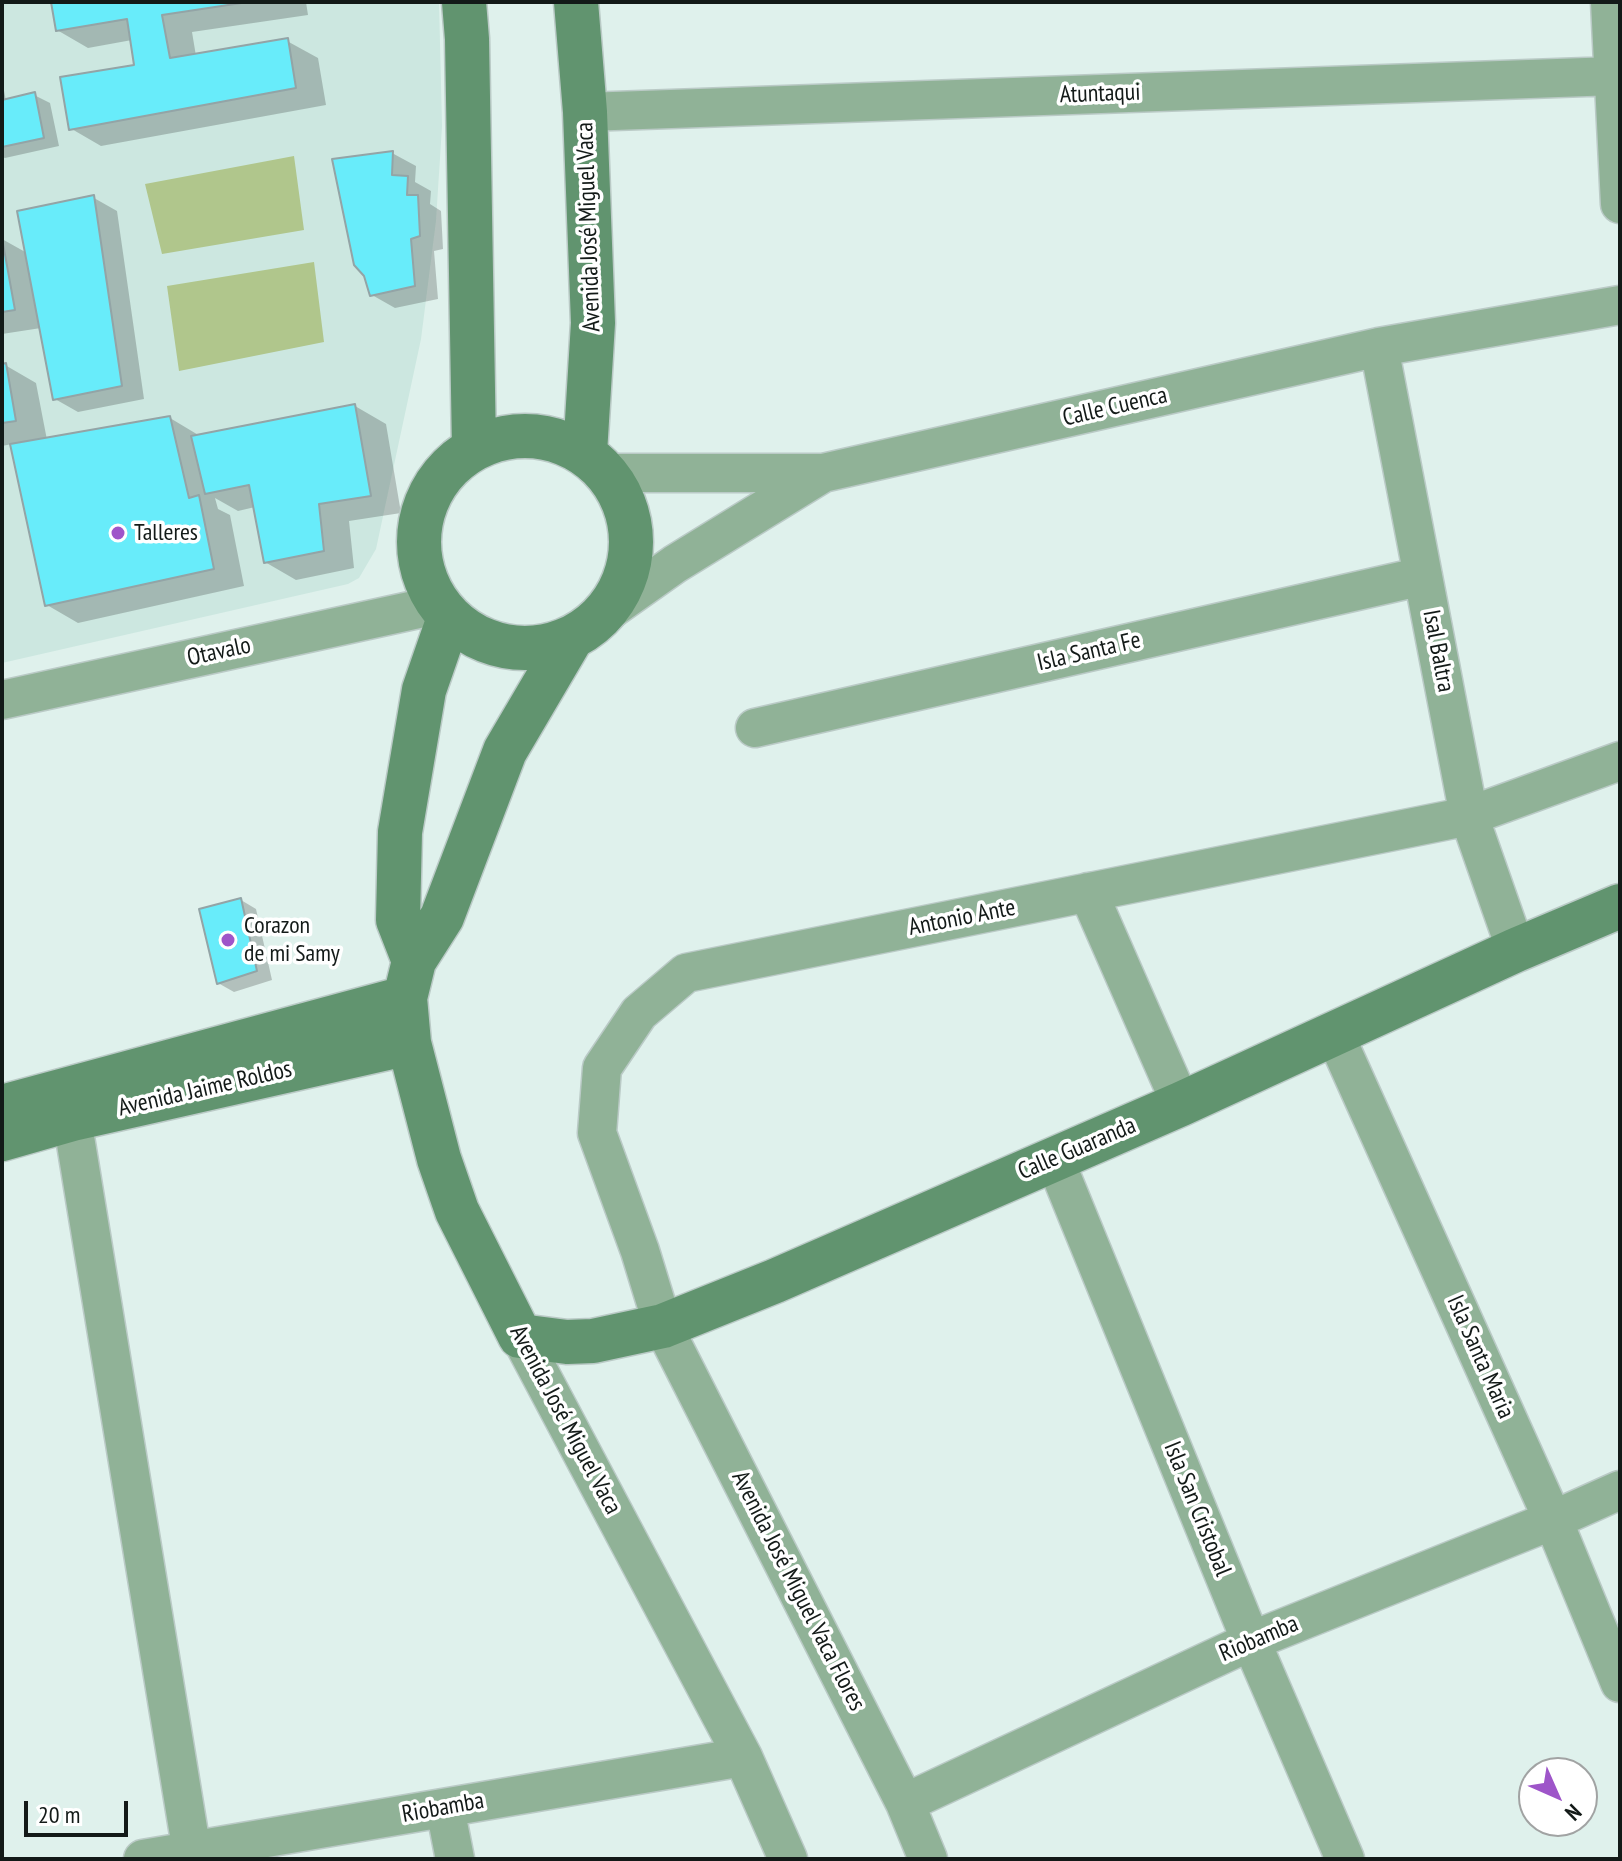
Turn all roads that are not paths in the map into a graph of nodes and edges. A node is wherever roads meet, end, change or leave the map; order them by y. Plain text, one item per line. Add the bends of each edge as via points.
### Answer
1 (464, 2) edge
2 (576, 2) edge
3 (1610, 2) edge
4 (1615, 76) junction
5 (585, 112) junction
6 (1620, 204) edge
7 (1620, 305) edge
8 (1379, 347) junction
9 (474, 448) junction
10 (596, 463) junction
11 (823, 473) junction
12 (1423, 576) junction
13 (443, 611) junction
14 (586, 627) junction
15 (2, 700) edge
16 (755, 728) dead end
17 (1620, 761) edge
18 (1469, 816) junction
19 (1088, 892) junction
20 (1620, 906) edge
21 (1516, 950) junction
22 (410, 980) junction
23 (1334, 1033) junction
24 (409, 1043) junction
25 (1181, 1104) junction
26 (2, 1107) edge
27 (72, 1119) junction
28 (2, 1139) edge
29 (1054, 1158) junction
30 (663, 1326) junction
31 (520, 1336) junction
32 (1620, 1490) edge
33 (1553, 1520) junction
34 (1251, 1641) junction
35 (1620, 1683) edge
36 (743, 1757) junction
37 (905, 1803) junction
38 (445, 1808) junction
39 (193, 1855) edge
40 (143, 1859) edge
41 (455, 1859) edge
42 (788, 1859) edge
43 (928, 1859) edge
44 (1345, 1859) edge

1 - 9 street
2 - 5 street, Avenida José Miguel Vaca
3 - 4 street
4 - 5 street, Atuntaqui
4 - 6 street
5 - 10 street, Avenida José Miguel Vaca
7 - 8 street, Calle Cuenca
8 - 11 street, Calle Cuenca
8 - 12 street, Isal Baltra
9 - 10 street via 495,439 542,436 564,442
9 - 13 street via 451,465 422,514 422,571
10 - 11 street, Calle Cuenca
10 - 14 street via 624,500 632,531 630,562 620,592
11 - 14 street via 675,564
12 - 16 street, Isla Santa Fe
12 - 18 street, Isal Baltra
13 - 14 street via 480,639 510,648 542,647
13 - 15 street, Otavalo
13 - 22 street, Avenida José Miguel Vaca via 400,832 398,920
14 - 22 street via 505,751 442,917
17 - 18 street, Antonio Ante
18 - 19 street, Antonio Ante
18 - 21 street, Isal Baltra
19 - 25 street
19 - 30 street, Antonio Ante via 686,973 639,1013 602,1068 597,1133
20 - 21 street, Calle Guaranda
21 - 23 street, Calle Guaranda
22 - 24 street, Avenida José Miguel Vaca
22 - 26 street, Avenida Jaime Roldos
23 - 25 street, Calle Guaranda
23 - 33 street, Isla Santa Maria
24 - 27 street, Avenida Jaime Roldos
24 - 31 street, Avenida José Miguel Vaca via 457,1211
25 - 29 street, Calle Guaranda
27 - 28 street, Avenida Jaime Roldos
27 - 39 street
29 - 30 street, Calle Guaranda
29 - 34 street, Isla San Cristobal
30 - 31 street, Calle Guaranda via 593,1341
30 - 37 street, Avenida José Miguel Vaca Flores
31 - 36 street, Avenida José Miguel Vaca
32 - 33 street, Riobamba
33 - 34 street, Riobamba
33 - 35 street, Isla Santa Maria
34 - 37 street, Riobamba
34 - 44 street, Isla San Cristobal
36 - 38 street, Riobamba
36 - 42 street, Avenida José Miguel Vaca
37 - 43 street, Avenida José Miguel Vaca Flores
38 - 39 street, Riobamba
38 - 41 street
39 - 40 street, Riobamba

